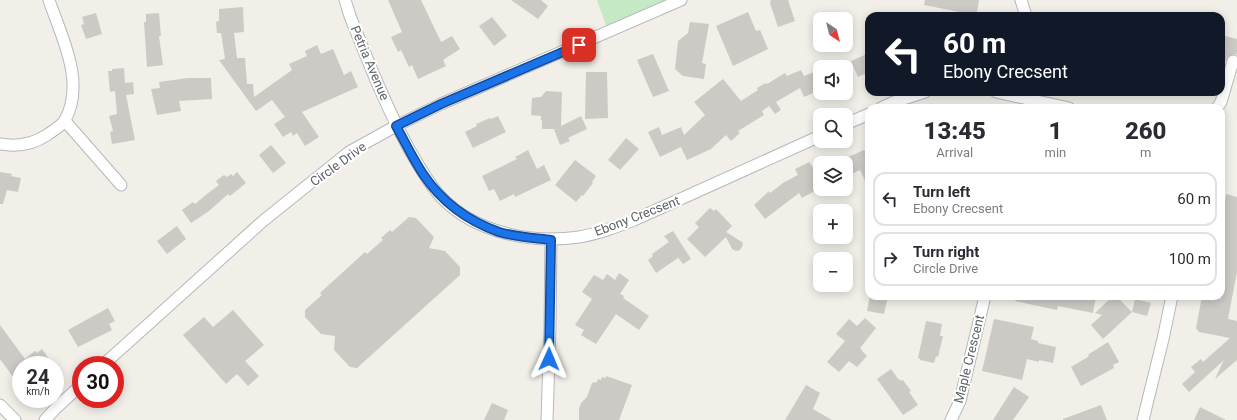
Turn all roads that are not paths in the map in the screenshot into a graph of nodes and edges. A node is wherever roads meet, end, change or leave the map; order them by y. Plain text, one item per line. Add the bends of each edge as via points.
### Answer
1 (49, 0) edge
2 (345, 0) edge
3 (681, 0) edge
4 (1021, 0) edge
5 (1025, 12) edge
6 (1233, 61) dead end
7 (1225, 86) edge
8 (912, 96) edge
9 (1012, 96) edge
10 (1029, 100) edge
11 (890, 104) edge
12 (1049, 104) edge
13 (865, 116) edge
14 (65, 121) junction
15 (853, 121) edge
16 (396, 126) junction
17 (813, 139) edge
18 (0, 144) edge
19 (121, 185) dead end
20 (551, 240) junction
21 (984, 300) edge
22 (1171, 300) edge
23 (113, 356) edge
24 (72, 393) edge
25 (0, 405) edge
26 (15, 420) edge
27 (45, 420) edge
28 (547, 420) edge
29 (951, 420) edge
30 (1143, 420) edge

1 - 14 street via 73,75 72,100
2 - 16 street, Petria Avenue
3 - 16 street, Circle Drive
4 - 5 street
6 - 7 street
8 - 11 street
9 - 10 street
10 - 12 street
13 - 15 street
14 - 18 street via 38,141 20,145
14 - 19 street
16 - 20 street, Ebony Crecsent via 423,174 442,197 460,212 500,232
16 - 23 street, Circle Drive via 349,152 263,221
17 - 20 street, Ebony Crecsent via 634,220 580,237
20 - 28 street
21 - 29 street, Maple Crescent via 960,401
22 - 30 street
24 - 27 street
25 - 26 street

